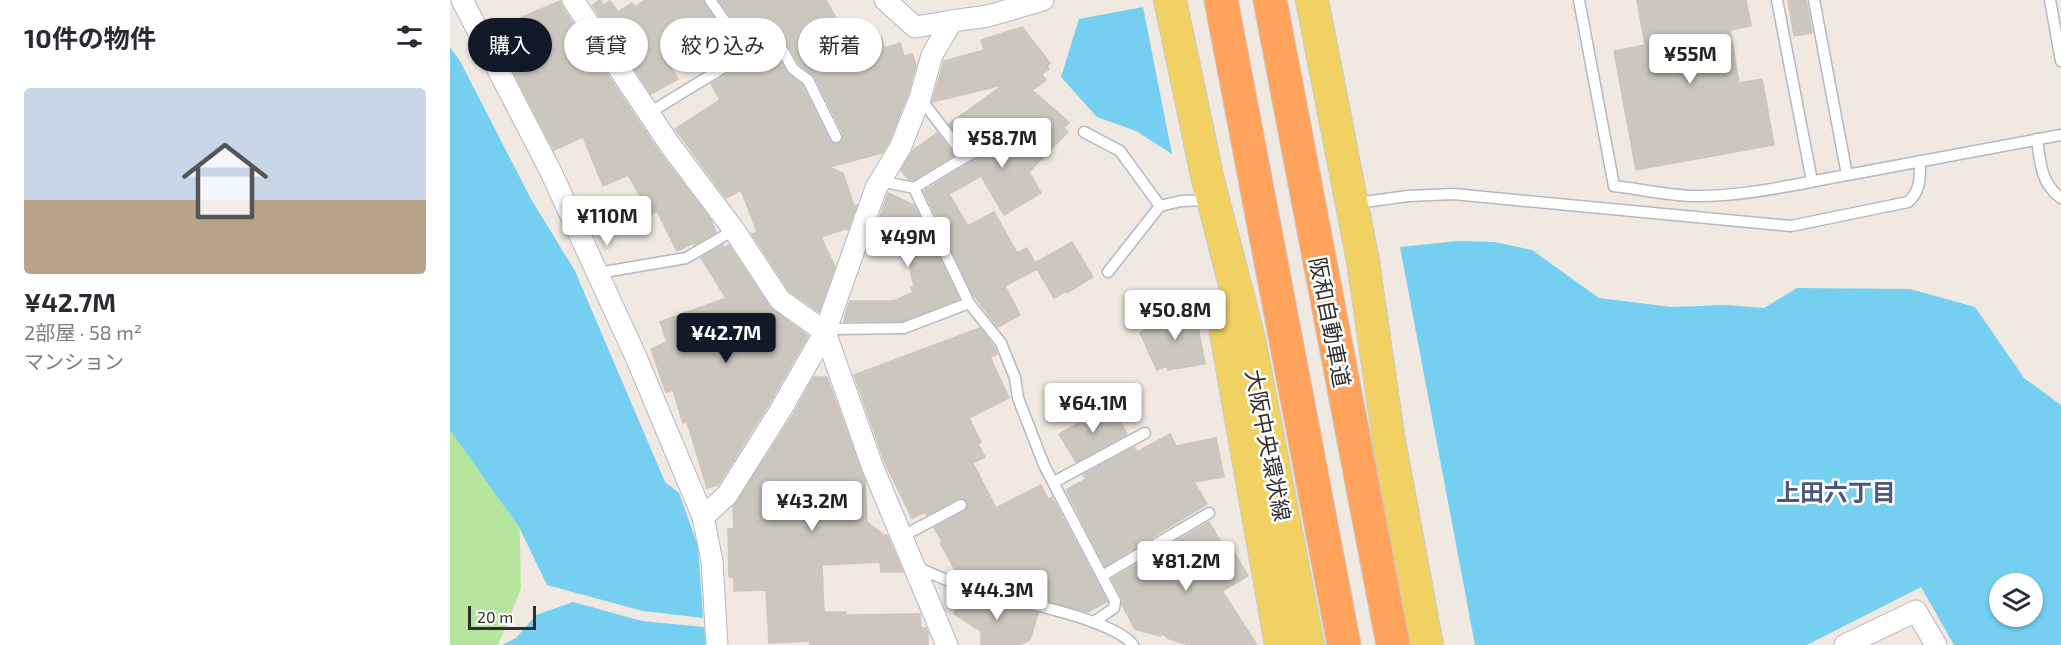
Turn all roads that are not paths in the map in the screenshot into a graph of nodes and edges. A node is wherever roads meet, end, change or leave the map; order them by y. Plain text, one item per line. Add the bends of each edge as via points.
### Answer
1 (462, 0) edge
2 (573, 0) edge
3 (710, 0) edge
4 (885, 0) edge
5 (1043, 0) edge
6 (1170, 0) edge
7 (1221, 0) edge
8 (1270, 0) edge
9 (1312, 0) edge
10 (1579, 0) edge
11 (1777, 0) edge
12 (1814, 0) edge
13 (2050, 0) edge
14 (986, 8) edge
15 (723, 18) edge
16 (952, 21) junction
17 (786, 56) edge
18 (2061, 61) edge
19 (716, 72) edge
20 (920, 98) junction
21 (650, 113) junction
22 (1084, 132) dead end
23 (2061, 135) edge
24 (836, 137) dead end
25 (2037, 139) junction
26 (999, 142) dead end
27 (1342, 153) junction
28 (966, 158) junction
29 (1920, 161) junction
30 (1847, 175) junction
31 (880, 181) junction
32 (1812, 181) junction
33 (915, 188) junction
34 (1209, 190) junction
35 (2061, 198) edge
36 (1357, 203) junction
37 (1160, 206) junction
38 (734, 230) junction
39 (1108, 272) dead end
40 (598, 273) junction
41 (969, 303) junction
42 (825, 332) junction
43 (1145, 433) dead end
44 (1054, 482) junction
45 (961, 505) dead end
46 (1209, 513) dead end
47 (703, 517) junction
48 (901, 537) junction
49 (912, 566) junction
50 (1102, 576) junction
51 (1094, 622) junction
52 (717, 645) edge
53 (947, 645) edge
54 (1133, 645) edge
55 (1281, 645) edge
56 (1308, 645) edge
57 (1344, 645) edge
58 (1393, 645) edge
59 (1427, 645) edge
60 (1441, 645) edge
61 (1845, 645) edge
62 (1936, 645) edge

1 - 40 street
2 - 21 street
3 - 15 lane
4 - 16 street via 915,27
5 - 14 street
6 - 34 main road, 大阪中央環状線
7 - 57 highway
8 - 58 highway, 阪和自動車道
9 - 27 main road
10 - 32 lane via 1614,186 1707,196 1746,194
11 - 32 lane
12 - 30 lane
13 - 18 lane
14 - 16 street
16 - 20 street via 932,55
17 - 24 lane via 793,69 808,80
19 - 21 lane
20 - 28 lane
20 - 31 street via 900,148
21 - 38 street
22 - 37 lane via 1120,151
23 - 25 lane
25 - 29 lane
25 - 35 lane via 2041,171
26 - 28 lane
27 - 36 main road
27 - 59 main road
28 - 33 lane
29 - 30 lane
29 - 36 lane via 1919,187 1908,202 1791,226 1453,194
30 - 32 lane
31 - 33 lane
31 - 42 street
33 - 41 lane
34 - 37 lane
34 - 55 main road via 1221,301
34 - 56 main road, 大阪中央環状線 via 1249,339
36 - 60 main road via 1370,242
37 - 39 lane
38 - 40 lane via 686,258
38 - 42 street via 780,300
40 - 47 street
41 - 42 lane via 904,328
41 - 44 lane via 1001,343 1015,378 1018,398
42 - 47 street via 727,495
42 - 48 street
43 - 44 lane
44 - 50 lane
45 - 48 lane
46 - 50 lane
47 - 52 street via 712,561
48 - 49 street
49 - 51 lane via 966,587
49 - 53 street
50 - 51 lane via 1115,601 1114,608
51 - 54 lane via 1127,636
61 - 62 street via 1916,611

